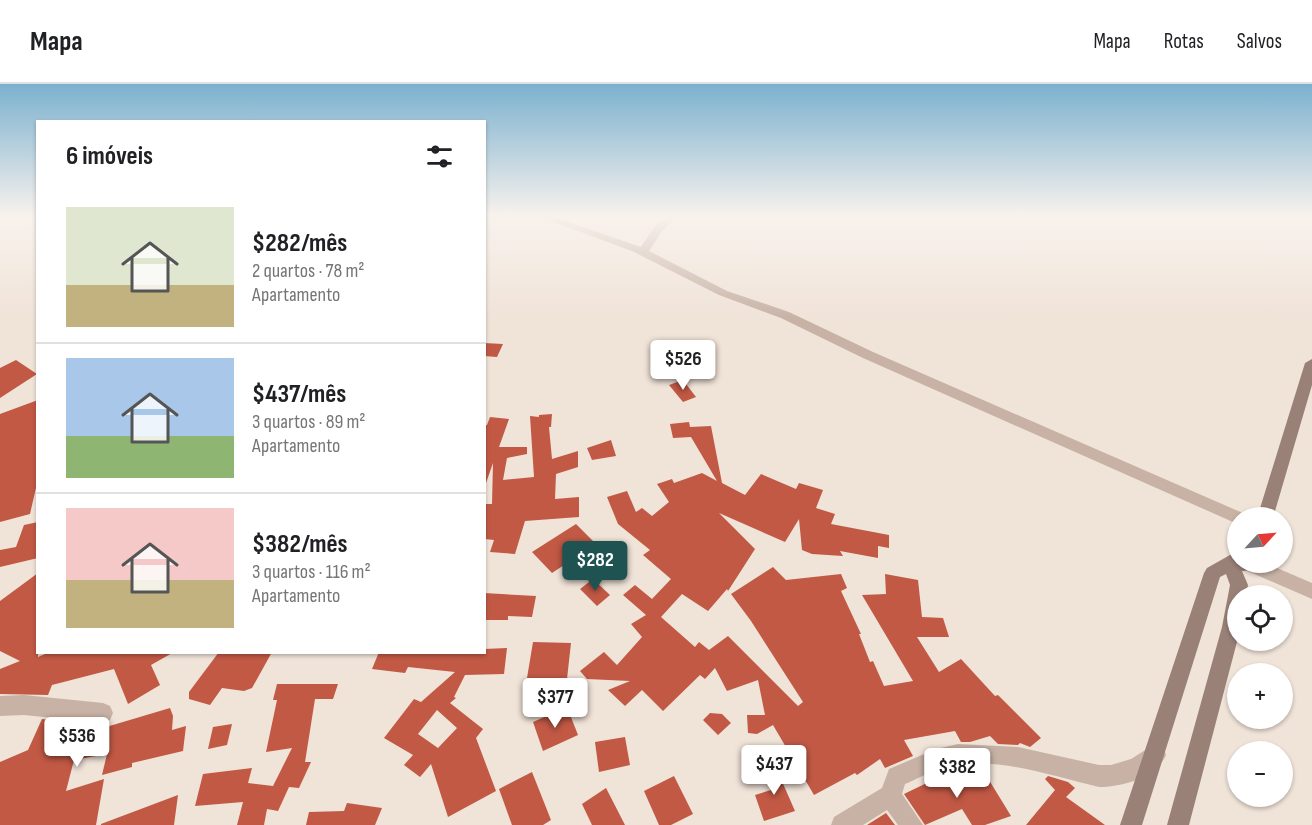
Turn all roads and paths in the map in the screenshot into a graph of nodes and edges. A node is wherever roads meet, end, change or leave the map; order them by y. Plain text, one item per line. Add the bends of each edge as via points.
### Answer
1 (635, 251) edge
2 (642, 253) joint
3 (1312, 363) edge
4 (1268, 507) edge
5 (1227, 513) edge
6 (1227, 564) edge
7 (1234, 573) edge
8 (1272, 573) edge
9 (1312, 591) edge
10 (0, 706) edge
11 (103, 713) dead end
12 (1155, 755) junction
13 (890, 796) junction
14 (842, 825) edge
15 (912, 825) edge
16 (1131, 825) edge
17 (1178, 825) edge

1 - 2 street
2 - 5 street via 723,293 785,315
3 - 4 street
6 - 12 street via 1213,573
7 - 17 street via 1239,585 1231,627
8 - 9 street
10 - 11 street
12 - 13 street via 1141,767 1120,776 1096,777 1040,761 946,756 897,777
12 - 16 street
13 - 14 street
13 - 15 street

